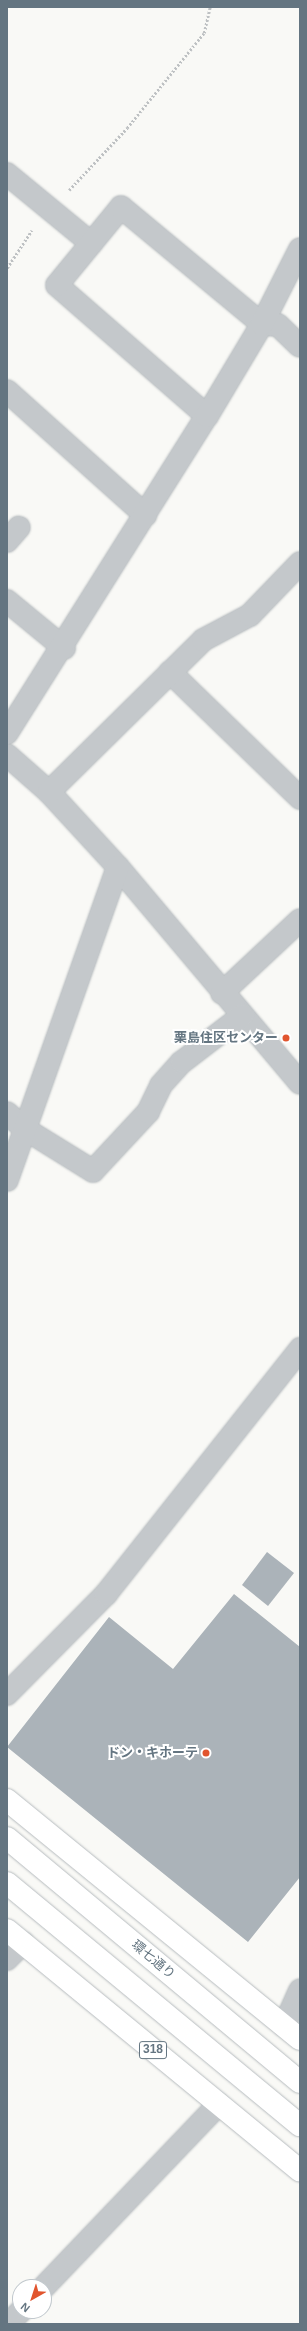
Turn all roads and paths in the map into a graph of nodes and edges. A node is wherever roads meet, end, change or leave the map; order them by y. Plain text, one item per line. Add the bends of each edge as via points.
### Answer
1 (210, 7) edge
2 (7, 174) edge
3 (51, 210) junction
4 (91, 243) junction
5 (300, 249) edge
6 (7, 268) edge
7 (262, 324) junction
8 (300, 346) edge
9 (7, 391) edge
10 (207, 416) junction
11 (145, 515) junction
12 (300, 563) edge
13 (7, 601) edge
14 (64, 648) junction
15 (170, 672) junction
16 (7, 733) edge
17 (9, 762) edge
18 (49, 792) junction
19 (300, 798) edge
20 (118, 867) junction
21 (300, 920) edge
22 (222, 993) junction
23 (242, 1016) junction
24 (300, 1083) edge
25 (7, 1113) edge
26 (26, 1129) junction
27 (7, 1180) edge
28 (300, 1349) edge
29 (7, 1694) edge
30 (7, 1800) edge
31 (7, 1838) edge
32 (7, 1883) edge
33 (15, 1936) edge
34 (7, 1959) edge
35 (300, 1990) edge
36 (292, 2032) edge
37 (300, 2082) edge
38 (219, 2104) junction
39 (300, 2125) edge
40 (300, 2171) edge
41 (52, 2279) edge

1 - 3 path via 204,33 127,128
2 - 3 street
3 - 4 street
3 - 6 path via 23,240
4 - 7 street via 121,207
4 - 10 street via 56,285
5 - 7 street
7 - 8 street via 278,325
7 - 10 street
9 - 11 street
10 - 11 street
11 - 14 street
12 - 15 street via 250,615 203,640
13 - 14 street
14 - 16 street
15 - 18 street
15 - 19 street
17 - 18 street
18 - 20 street
20 - 22 street
20 - 26 street
21 - 22 street
22 - 23 street
23 - 24 street
23 - 26 street via 182,1062 161,1085 148,1112 93,1171
25 - 26 street
26 - 27 street
28 - 29 street via 106,1594
30 - 36 main road
31 - 37 main road, 環七通り
32 - 39 main road, 318
33 - 34 street
33 - 38 main road, 318
35 - 36 street
38 - 40 main road, 318
38 - 41 street

